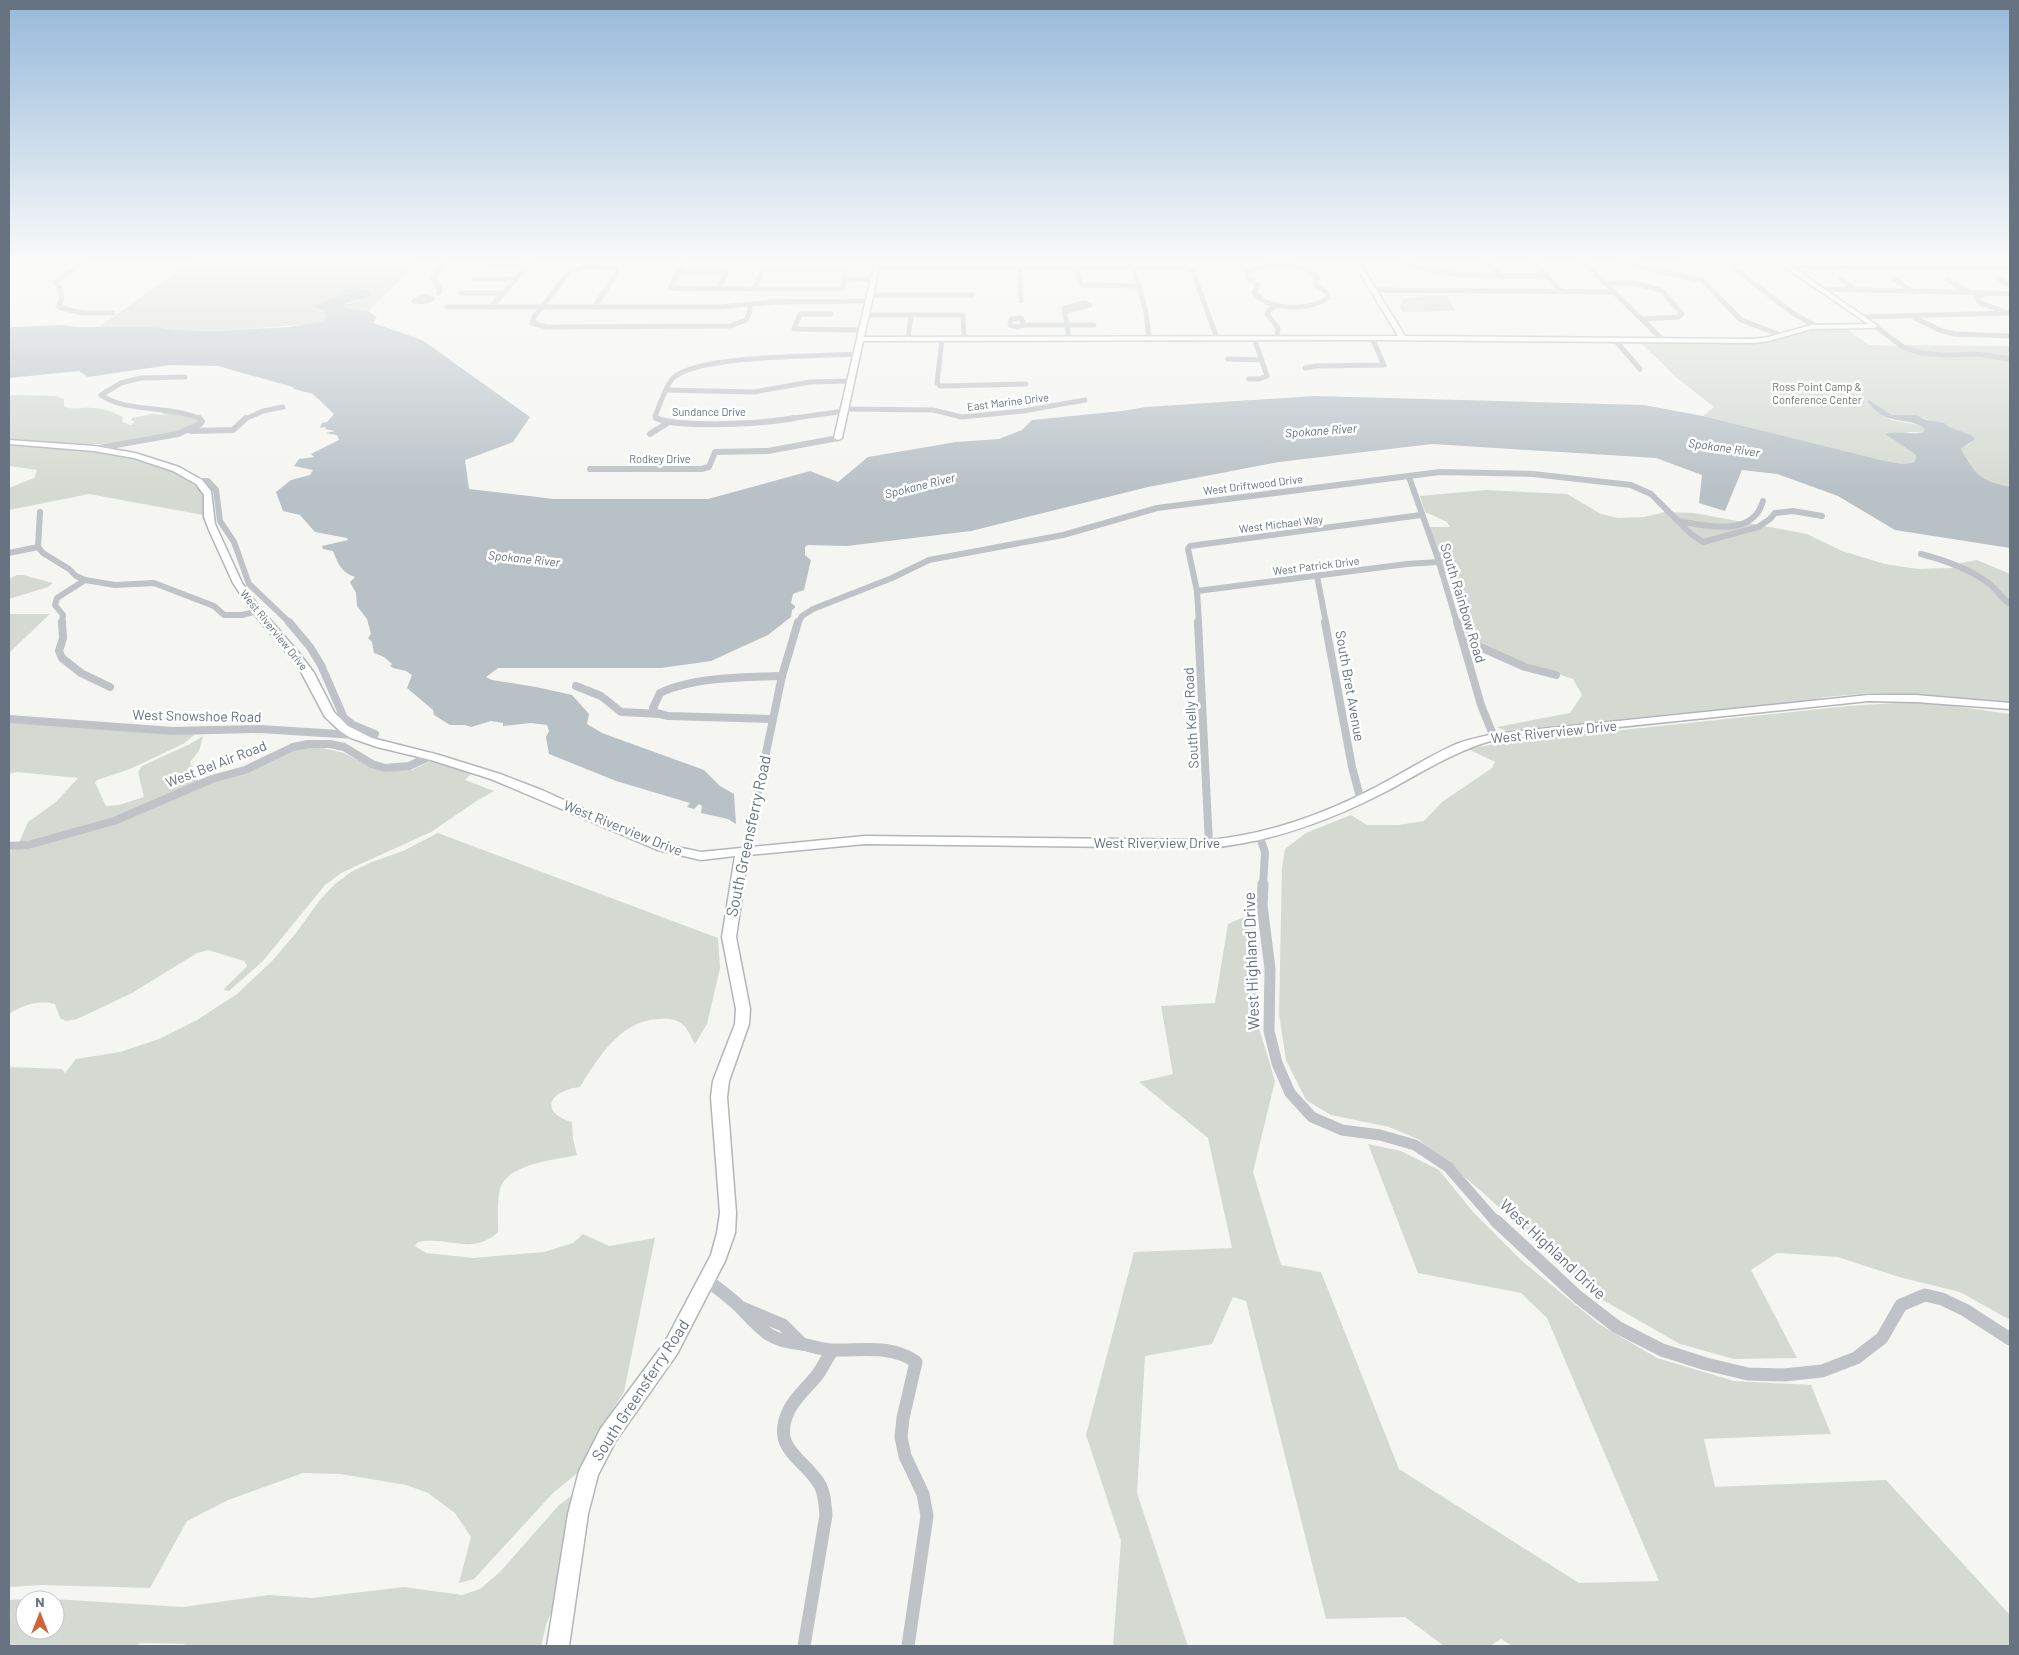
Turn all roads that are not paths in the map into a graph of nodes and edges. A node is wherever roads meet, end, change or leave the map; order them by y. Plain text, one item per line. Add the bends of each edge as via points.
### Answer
1 (1660, 337) edge
2 (1771, 337) edge
3 (1891, 337) edge
4 (964, 338) joint
5 (1069, 338) joint
6 (1149, 338) joint
7 (1217, 338) joint
8 (1254, 338) junction
9 (1277, 338) joint
10 (1372, 338) junction
11 (1403, 338) joint
12 (860, 339) joint
13 (908, 339) joint
14 (942, 339) junction
15 (1614, 339) junction
16 (1663, 340) junction
17 (857, 354) junction
18 (1228, 359) dead end
19 (2010, 359) edge
20 (1262, 360) junction
21 (677, 366) dead end
22 (1304, 368) dead end
23 (1640, 369) dead end
24 (686, 370) junction
25 (185, 377) dead end
26 (1249, 379) dead end
27 (850, 381) junction
28 (1026, 384) dead end
29 (666, 390) junction
30 (1084, 400) dead end
31 (283, 407) dead end
32 (844, 410) junction
33 (670, 422) junction
34 (180, 432) junction
35 (650, 434) dead end
36 (838, 438) joint
37 (9, 442) edge
38 (99, 448) junction
39 (590, 469) dead end
40 (1408, 477) junction
41 (198, 482) junction
42 (1763, 501) dead end
43 (40, 512) dead end
44 (1421, 515) junction
45 (1822, 516) dead end
46 (1680, 521) junction
47 (38, 547) junction
48 (9, 553) edge
49 (1921, 554) dead end
50 (1438, 562) junction
51 (243, 567) junction
52 (230, 568) junction
53 (1317, 576) junction
54 (84, 580) junction
55 (1197, 591) junction
56 (830, 603) joint
57 (2010, 604) edge
58 (257, 609) junction
59 (1462, 639) junction
60 (1556, 675) dead end
61 (782, 676) junction
62 (576, 686) dead end
63 (110, 687) dead end
64 (332, 692) junction
65 (320, 696) junction
66 (2010, 706) edge
67 (660, 714) junction
68 (9, 719) edge
69 (772, 719) junction
70 (375, 734) dead end
71 (355, 735) junction
72 (1494, 737) junction
73 (432, 756) junction
74 (1361, 801) junction
75 (1260, 838) junction
76 (1209, 844) junction
77 (9, 846) edge
78 (742, 852) junction
79 (707, 1280) junction
80 (2010, 1339) edge
81 (832, 1350) junction
82 (558, 1646) edge
83 (804, 1646) edge
84 (908, 1646) edge

1 - 16 street
2 - 16 street via 1754,341
3 - 19 street via 1910,350
4 - 5 street
4 - 14 street
5 - 6 street
6 - 7 street
7 - 8 street
8 - 9 street
8 - 20 street
9 - 10 street
10 - 11 street
10 - 22 street via 1384,364
11 - 15 street
12 - 13 street
12 - 17 street
13 - 14 street
14 - 28 street via 937,383 940,386
15 - 16 street
15 - 23 street
17 - 24 street via 745,359
17 - 27 street
18 - 20 street
20 - 26 street via 1267,376
21 - 24 street
24 - 29 street, Sundance Drive via 673,377
25 - 34 street via 141,378 120,383 102,395 107,399 172,410 202,420 198,426
27 - 29 street via 810,382 765,391
27 - 32 street
29 - 33 street, Sundance Drive via 655,416
30 - 32 street, East Marine Drive via 962,417 932,410
31 - 34 street via 246,418 233,430
32 - 33 street, Sundance Drive via 767,422
32 - 36 street
33 - 35 street
34 - 38 street via 120,441
36 - 39 street, Rodkey Drive via 768,451 715,452 709,466 700,469
37 - 38 street, West Riverview Drive
38 - 41 street, West Riverview Drive via 167,465
40 - 44 street, South Rainbow Road
40 - 46 street, West Driftwood Drive via 1473,471 1613,482 1636,486 1651,493
40 - 56 street, West Driftwood Drive via 1157,508 1063,535 929,560
41 - 51 street, West Riverview Drive via 208,480 216,490 220,521 234,542
41 - 52 street, West Riverview Drive via 209,494 212,529
42 - 46 street via 1752,518 1736,526
43 - 47 street
44 - 50 street, South Rainbow Road
44 - 55 street, West Michael Way via 1190,546
45 - 46 street via 1775,513 1756,529 1707,542 1693,537
47 - 48 street
47 - 54 street
49 - 57 street via 1947,562 1984,580
50 - 53 street, West Patrick Drive
50 - 59 street, South Rainbow Road
51 - 52 street
51 - 64 street, West Riverview Drive via 250,584 310,647
52 - 58 street, West Riverview Drive via 240,589
53 - 55 street, West Patrick Drive
53 - 74 street, South Bret Avenue
54 - 58 street via 115,585 154,584 207,603 224,615
54 - 63 street via 57,598 55,605 63,615 60,624 63,639 58,650 70,666
55 - 76 street, South Kelly Road
56 - 61 street, South Greensferry Road via 813,609 798,622
58 - 65 street, West Riverview Drive via 291,648
59 - 60 street via 1526,667
59 - 72 street, South Rainbow Road
61 - 67 street via 702,682 670,689 660,693 653,706 653,710
61 - 69 street, South Greensferry Road
62 - 67 street via 601,696 621,712
64 - 65 street
64 - 70 street, West Riverview Drive via 344,718
65 - 71 street, West Riverview Drive via 334,721
66 - 72 street, West Riverview Drive via 1925,698 1858,699
67 - 69 street
68 - 71 street, West Snowshoe Road via 173,731 260,729
69 - 78 street, South Greensferry Road via 747,844
71 - 73 street, West Riverview Drive
72 - 74 street, West Riverview Drive via 1452,750
73 - 77 street, West Bel Air Road via 409,766 386,768 372,764 344,747 330,744 293,747 246,770 212,779 114,821 28,845
73 - 78 street, West Riverview Drive via 521,786 673,850 701,856
74 - 75 street, West Riverview Drive
75 - 76 street, West Riverview Drive
75 - 80 street, West Highland Drive via 1265,852 1262,905 1270,969 1269,1031 1277,1063 1290,1093 1312,1116 1342,1130 1380,1135 1415,1145 1448,1167 1501,1226 1616,1326 1662,1350 1748,1374 1822,1371 1856,1358 1882,1338 1901,1305 1924,1295 1965,1310
76 - 78 street, West Riverview Drive via 865,840
78 - 79 street, South Greensferry Road via 729,937 743,1008 742,1024 721,1081 718,1108 728,1213 719,1256
79 - 81 street via 766,1334 786,1343
79 - 82 street, South Greensferry Road via 671,1348 608,1435 589,1471 582,1490
81 - 83 street via 819,1373 791,1405 783,1430 790,1454 819,1484 825,1498 826,1516
81 - 84 street via 885,1350 909,1355 916,1362 901,1438 925,1502 927,1516

